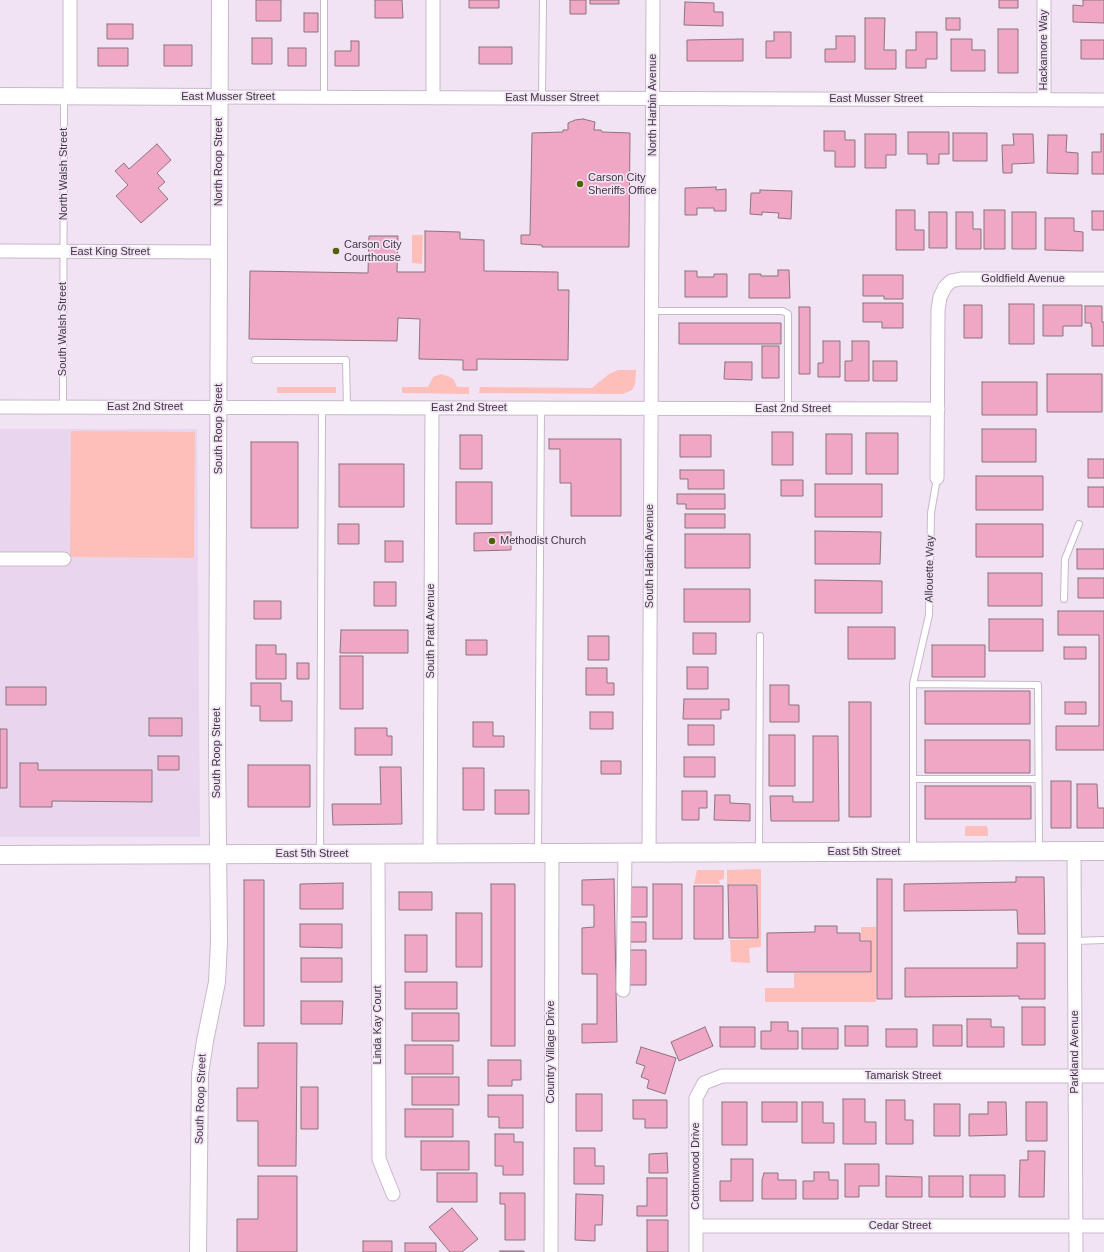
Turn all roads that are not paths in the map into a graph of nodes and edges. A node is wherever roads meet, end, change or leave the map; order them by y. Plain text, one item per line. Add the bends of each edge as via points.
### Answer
1 (70, 0) edge
2 (220, 0) edge
3 (324, 0) edge
4 (433, 0) edge
5 (543, 0) edge
6 (653, 0) edge
7 (1044, 0) edge
8 (0, 96) edge
9 (67, 96) junction
10 (220, 96) junction
11 (324, 98) junction
12 (432, 98) junction
13 (542, 98) junction
14 (653, 98) junction
15 (1044, 100) junction
16 (1104, 100) edge
17 (0, 251) edge
18 (63, 252) junction
19 (219, 252) junction
20 (652, 258) joint
21 (1104, 279) edge
22 (945, 287) joint
23 (651, 311) junction
24 (255, 360) dead end
25 (0, 407) edge
26 (63, 407) junction
27 (219, 407) junction
28 (322, 408) junction
29 (347, 408) junction
30 (432, 408) junction
31 (541, 408) junction
32 (651, 409) junction
33 (788, 409) junction
34 (938, 409) junction
35 (937, 478) joint
36 (1079, 524) dead end
37 (0, 559) edge
38 (64, 559) dead end
39 (1064, 598) dead end
40 (760, 636) dead end
41 (914, 684) junction
42 (913, 779) junction
43 (1038, 779) junction
44 (1039, 851) junction
45 (1074, 851) junction
46 (1104, 851) edge
47 (913, 852) junction
48 (545, 853) junction
49 (625, 853) junction
50 (649, 853) junction
51 (759, 853) junction
52 (218, 854) junction
53 (320, 854) junction
54 (378, 854) junction
55 (430, 854) junction
56 (0, 855) edge
57 (1074, 940) junction
58 (1104, 940) edge
59 (623, 990) dead end
60 (1075, 1076) junction
61 (1104, 1076) edge
62 (704, 1083) joint
63 (393, 1194) dead end
64 (1076, 1225) junction
65 (696, 1226) junction
66 (1104, 1226) edge
67 (198, 1252) edge
68 (551, 1252) edge
69 (696, 1252) edge
70 (1076, 1252) edge

1 - 9 street, North Walsh Street
2 - 10 street, North Roop Street
3 - 11 lane
4 - 12 street
5 - 13 lane
6 - 14 street, North Harbin Avenue
7 - 15 street, Hackamore Way
8 - 9 street, East Musser Street
9 - 10 street, East Musser Street
9 - 18 lane, North Walsh Street
10 - 11 street, East Musser Street
10 - 19 street, North Roop Street
11 - 12 street, East Musser Street
12 - 13 street, East Musser Street
13 - 14 street, East Musser Street
14 - 15 street, East Musser Street
14 - 20 street, North Harbin Avenue
15 - 16 street, East Musser Street
17 - 18 street, East King Street
18 - 19 street, East King Street
18 - 26 lane, South Walsh Street
19 - 27 street, South Roop Street
20 - 23 street, South Harbin Avenue
21 - 22 street, Goldfield Avenue via 961,279 951,281
22 - 34 street, Allouette Way via 938,310
23 - 32 street, South Harbin Avenue
23 - 33 lane via 783,311 788,314
24 - 29 lane via 346,360
25 - 26 street, East 2nd Street
26 - 27 street, East 2nd Street
27 - 28 street, East 2nd Street
27 - 52 street, South Roop Street
28 - 29 street, East 2nd Street
28 - 53 lane
29 - 30 street, East 2nd Street
30 - 31 street, East 2nd Street
30 - 55 street, South Pratt Avenue
31 - 32 street, East 2nd Street
31 - 48 lane
32 - 33 street, East 2nd Street
32 - 50 street, South Harbin Avenue
33 - 34 street, East 2nd Street
34 - 35 street, Allouette Way
35 - 41 lane, Allouette Way via 930,513 929,615
36 - 39 lane via 1065,559
37 - 38 street
40 - 51 lane
41 - 42 lane, Allouette Way
41 - 43 lane via 1038,685
42 - 43 lane
42 - 47 lane, Allouette Way
43 - 44 lane
44 - 45 main road, East 5th Street
44 - 47 main road, East 5th Street
45 - 46 main road, East 5th Street
45 - 57 street, Parkland Avenue
47 - 51 main road, East 5th Street
48 - 49 main road, East 5th Street
48 - 55 main road, East 5th Street
48 - 68 street, Country Village Drive
49 - 50 main road, East 5th Street
49 - 59 street
50 - 51 main road, East 5th Street
52 - 53 main road, East 5th Street
52 - 56 main road, East 5th Street
52 - 67 street, South Roop Street via 218,971 200,1074
53 - 54 main road, East 5th Street
54 - 55 main road, East 5th Street
54 - 63 street, Linda Kay Court via 379,1159
57 - 58 lane
57 - 60 street, Parkland Avenue
60 - 61 street, Tamarisk Street
60 - 62 street, Tamarisk Street via 722,1076
60 - 64 street, Parkland Avenue
62 - 65 street, Cottonwood Drive via 696,1098
64 - 65 street, Cedar Street
64 - 66 street, Cedar Street
64 - 70 street, Parkland Avenue
65 - 69 street, Cottonwood Drive

